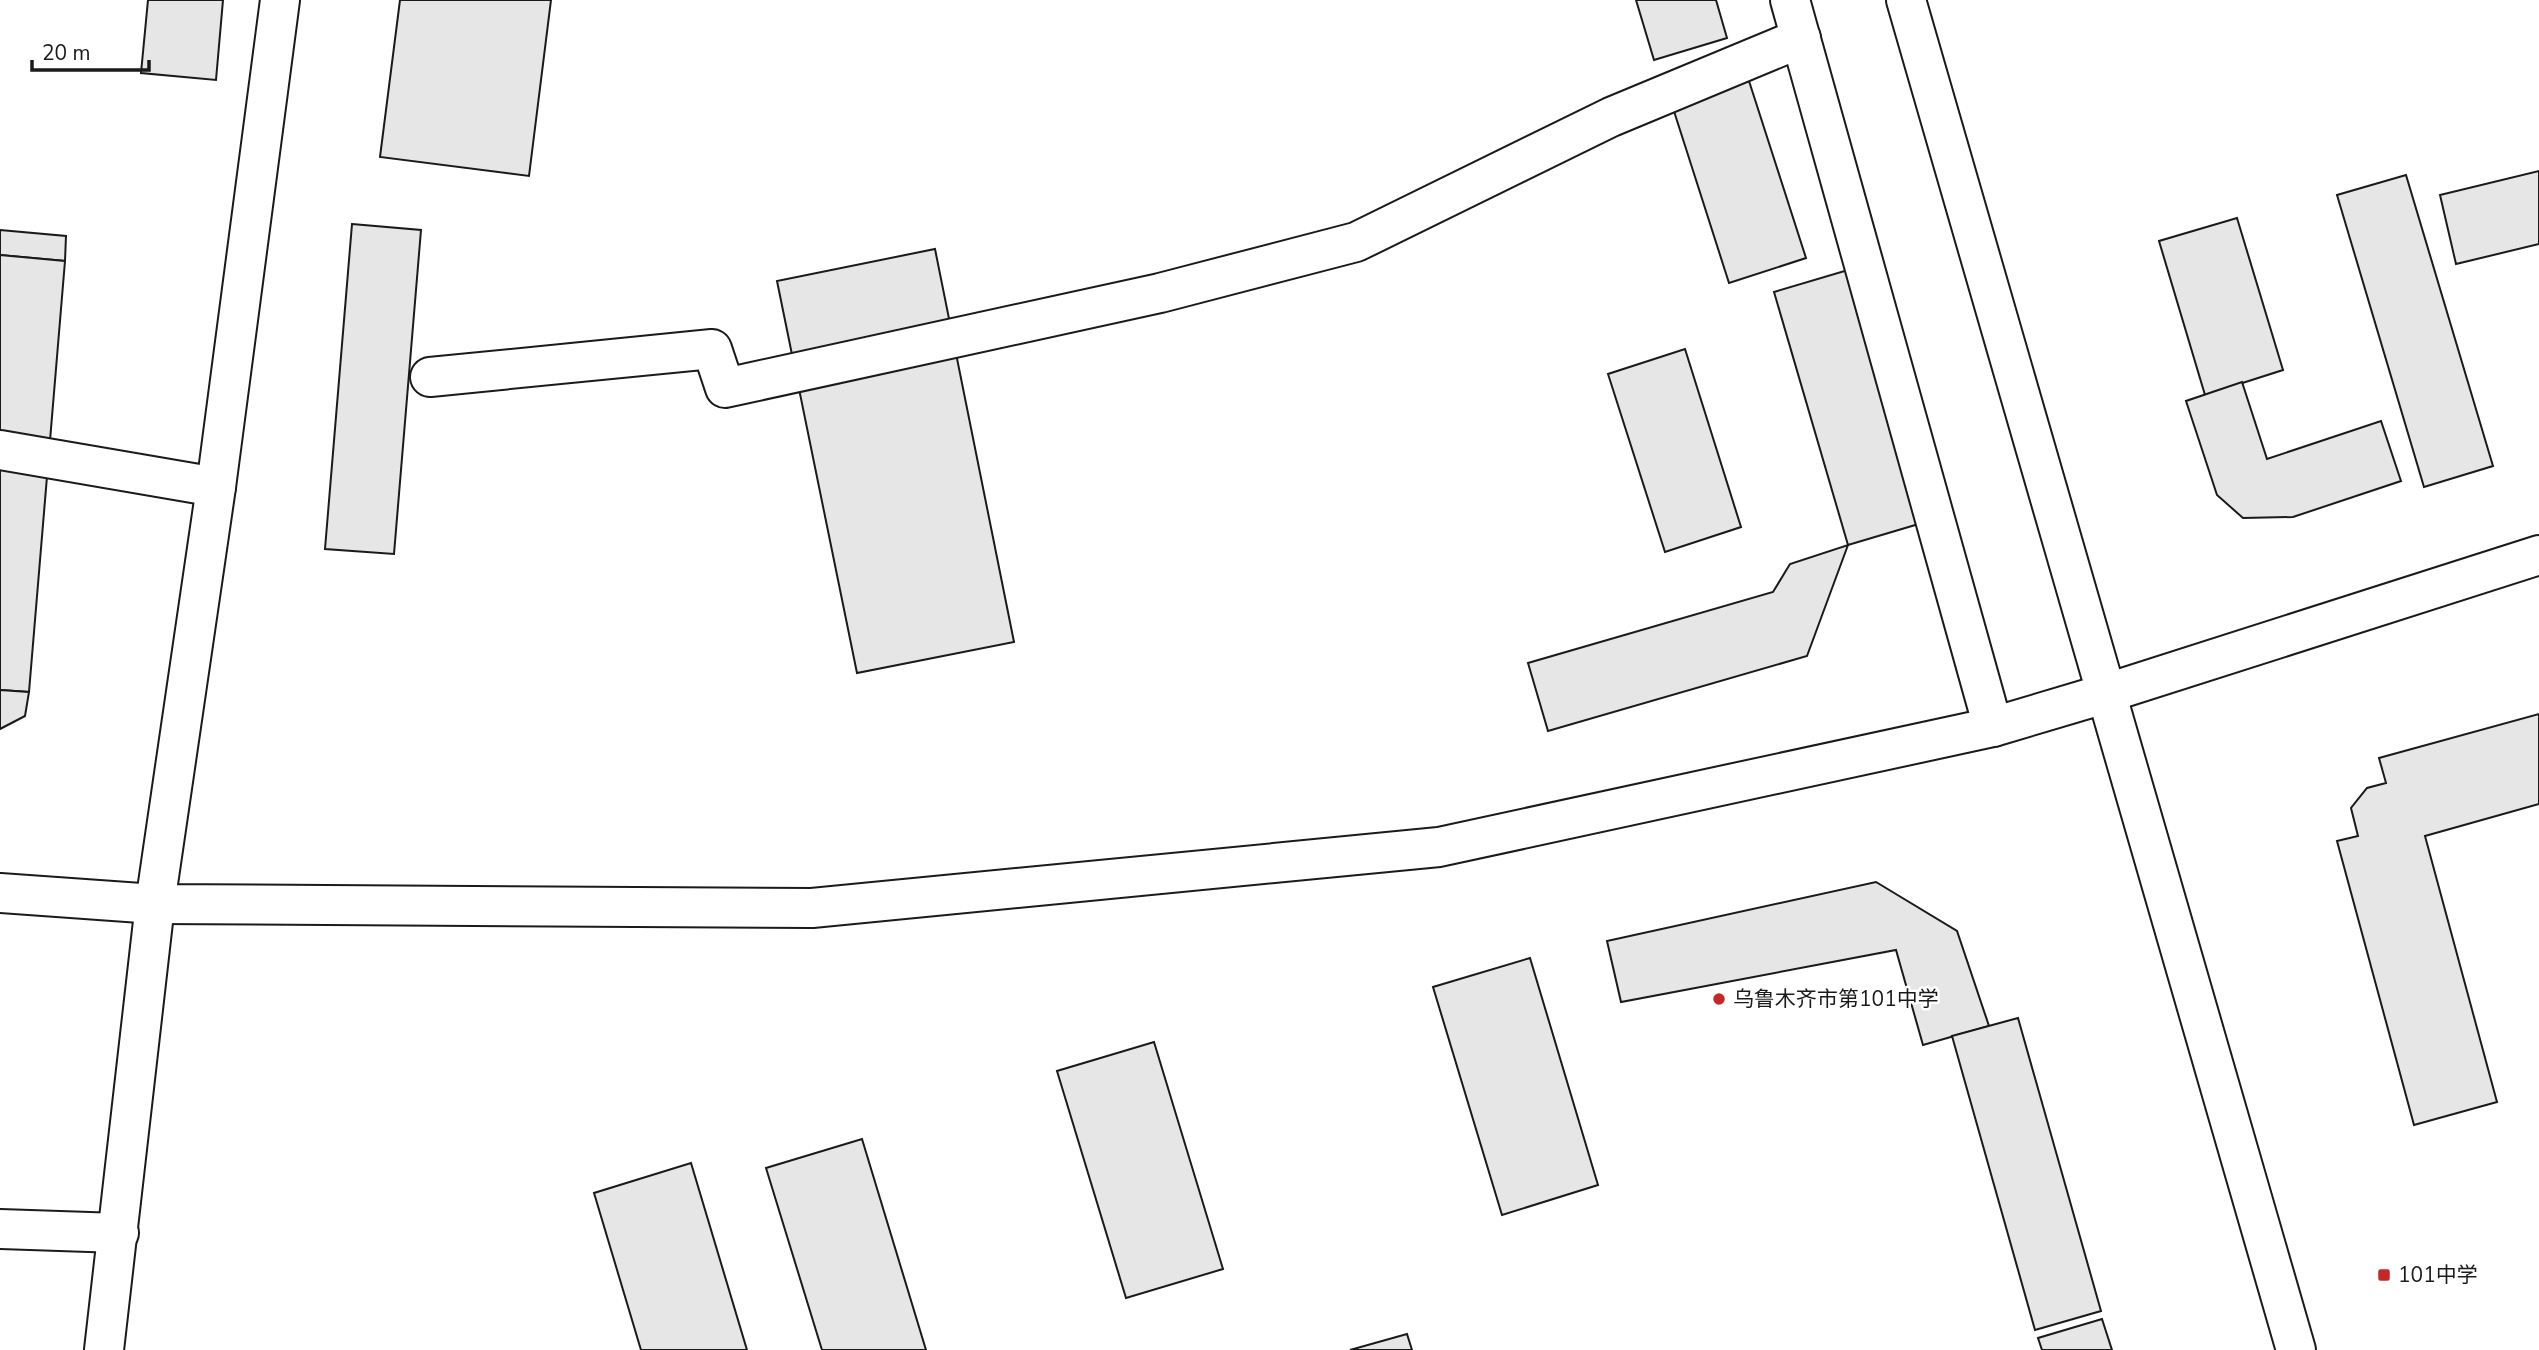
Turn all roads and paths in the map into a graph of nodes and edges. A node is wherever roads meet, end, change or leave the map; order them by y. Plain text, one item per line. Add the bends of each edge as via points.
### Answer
1 (280, 0) edge
2 (1790, 0) edge
3 (1906, 0) edge
4 (1801, 38) junction
5 (429, 377) dead end
6 (0, 450) edge
7 (216, 487) junction
8 (2539, 555) edge
9 (2104, 694) junction
10 (1993, 727) junction
11 (0, 893) edge
12 (155, 904) junction
13 (0, 1229) edge
14 (119, 1233) junction
15 (104, 1350) edge
16 (2296, 1350) edge

1 - 7 street
2 - 4 street
3 - 9 street
4 - 5 street via 1611,117 1356,242 1160,293 725,387 712,349
4 - 10 street
6 - 7 street
7 - 12 street
8 - 9 street
9 - 10 street
9 - 16 street
10 - 12 street via 1438,848 812,908
11 - 12 street
12 - 14 street
13 - 14 street
14 - 15 street

